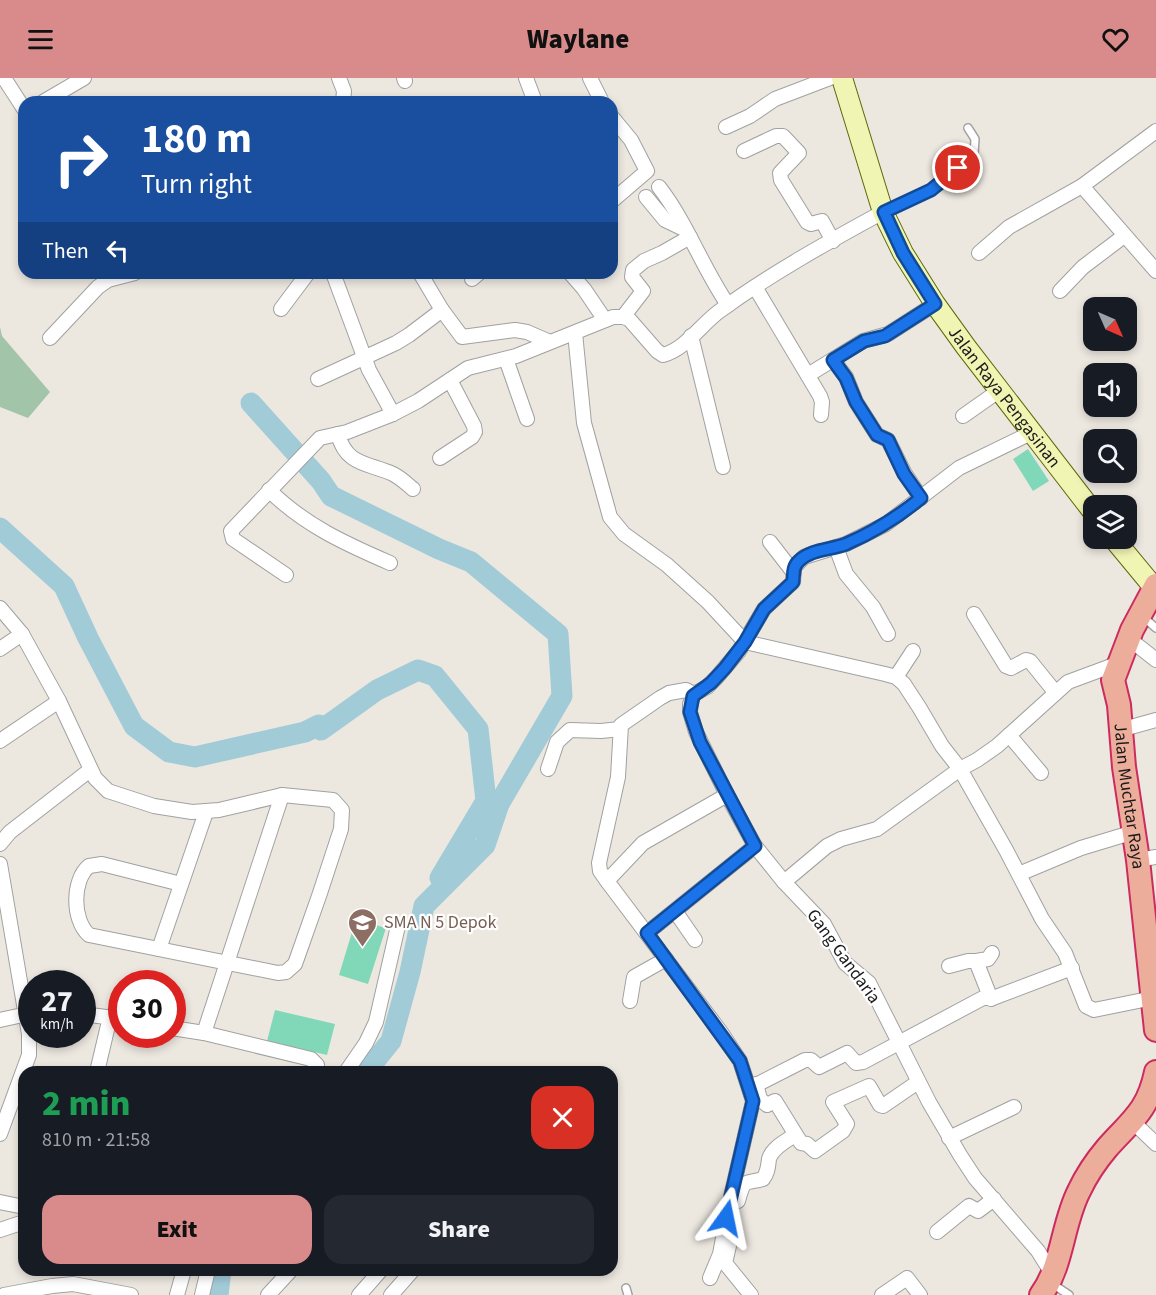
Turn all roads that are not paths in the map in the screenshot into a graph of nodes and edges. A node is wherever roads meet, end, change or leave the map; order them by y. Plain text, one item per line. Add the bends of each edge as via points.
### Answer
1 (4, 78) edge
2 (84, 78) edge
3 (339, 78) edge
4 (526, 78) edge
5 (590, 78) edge
6 (830, 78) edge
7 (842, 78) edge
8 (53, 96) edge
9 (344, 96) edge
10 (533, 96) edge
11 (599, 96) edge
12 (18, 100) edge
13 (618, 125) edge
14 (726, 127) dead end
15 (968, 128) dead end
16 (1156, 131) edge
17 (744, 151) dead end
18 (1082, 186) junction
19 (658, 187) dead end
20 (618, 196) edge
21 (646, 197) dead end
22 (884, 212) junction
23 (689, 234) junction
24 (1124, 236) junction
25 (834, 241) junction
26 (979, 253) dead end
27 (1156, 271) edge
28 (112, 279) edge
29 (304, 279) edge
30 (335, 279) edge
31 (424, 279) edge
32 (575, 279) edge
33 (755, 287) junction
34 (1060, 291) dead end
35 (728, 304) junction
36 (935, 304) junction
37 (281, 309) dead end
38 (442, 310) junction
39 (623, 317) junction
40 (605, 320) junction
41 (575, 333) junction
42 (691, 336) junction
43 (51, 338) dead end
44 (550, 342) junction
45 (365, 358) junction
46 (506, 358) junction
47 (833, 360) junction
48 (808, 375) junction
49 (318, 379) dead end
50 (450, 380) junction
51 (1000, 390) junction
52 (393, 414) junction
53 (821, 415) dead end
54 (963, 416) dead end
55 (527, 419) dead end
56 (1033, 432) junction
57 (338, 434) junction
58 (440, 458) dead end
59 (723, 467) dead end
60 (413, 489) dead end
61 (269, 490) junction
62 (921, 498) junction
63 (1083, 498) edge
64 (770, 542) dead end
65 (836, 547) junction
66 (1120, 549) edge
67 (390, 563) dead end
68 (794, 573) junction
69 (286, 575) dead end
70 (1155, 603) edge
71 (0, 608) edge
72 (974, 614) dead end
73 (21, 634) junction
74 (888, 634) dead end
75 (745, 642) junction
76 (0, 649) edge
77 (914, 651) dead end
78 (1129, 656) junction
79 (1156, 660) edge
80 (896, 677) junction
81 (1055, 692) junction
82 (694, 694) junction
83 (58, 701) junction
84 (1156, 720) edge
85 (621, 726) junction
86 (1120, 730) junction
87 (1009, 735) junction
88 (0, 741) edge
89 (548, 769) dead end
90 (960, 769) junction
91 (90, 770) junction
92 (1041, 773) dead end
93 (282, 795) junction
94 (727, 795) junction
95 (206, 812) junction
96 (1134, 832) junction
97 (0, 844) edge
98 (755, 846) junction
99 (1147, 859) edge
100 (0, 864) edge
101 (1019, 874) junction
102 (607, 881) junction
103 (784, 882) junction
104 (181, 884) junction
105 (675, 911) junction
106 (399, 926) dead end
107 (647, 933) junction
108 (695, 940) dead end
109 (159, 949) junction
110 (992, 953) dead end
111 (666, 959) junction
112 (976, 961) junction
113 (228, 962) junction
114 (949, 966) dead end
115 (1071, 968) junction
116 (21, 970) edge
117 (1154, 989) edge
118 (991, 999) junction
119 (630, 1001) dead end
120 (18, 1016) edge
121 (0, 1020) edge
122 (186, 1030) edge
123 (1156, 1030) edge
124 (204, 1033) junction
125 (108, 1041) edge
126 (731, 1042) junction
127 (899, 1043) junction
128 (29, 1048) edge
129 (25, 1066) edge
130 (99, 1066) edge
131 (317, 1066) edge
132 (350, 1066) edge
133 (1156, 1072) edge
134 (918, 1082) junction
135 (18, 1085) edge
136 (756, 1085) junction
137 (1153, 1096) edge
138 (757, 1100) junction
139 (1014, 1107) dead end
140 (1129, 1127) junction
141 (0, 1134) edge
142 (795, 1135) junction
143 (949, 1138) junction
144 (1156, 1144) edge
145 (994, 1199) junction
146 (0, 1202) edge
147 (18, 1206) edge
148 (18, 1224) edge
149 (0, 1230) edge
150 (937, 1232) dead end
151 (723, 1256) junction
152 (182, 1276) edge
153 (207, 1276) edge
154 (285, 1276) edge
155 (376, 1276) edge
156 (408, 1276) edge
157 (710, 1278) dead end
158 (1048, 1284) edge
159 (4, 1295) edge
160 (131, 1295) edge
161 (177, 1295) edge
162 (202, 1295) edge
163 (268, 1295) edge
164 (359, 1295) edge
165 (391, 1295) edge
166 (751, 1295) edge
167 (882, 1295) edge
168 (920, 1295) edge
169 (1069, 1295) edge

1 - 12 street
2 - 8 street
3 - 9 street
4 - 10 street
5 - 11 street
6 - 14 street via 775,99
7 - 22 main road, Jalan Raya Pengasinan
13 - 20 street via 647,171
15 - 22 lane via 975,139 974,154 931,190
16 - 18 street
17 - 25 street via 783,136 798,153 780,173 781,180 807,222 822,221
18 - 24 street
18 - 26 street via 1009,227
19 - 23 street
21 - 23 street via 665,220
22 - 25 street
22 - 36 main road, Jalan Raya Pengasinan via 903,253
23 - 35 street
23 - 39 street via 633,270 632,277 643,291
24 - 27 street
24 - 34 street via 1083,267
25 - 33 street
28 - 43 street via 98,287
29 - 37 street
30 - 45 street
31 - 38 street
32 - 40 street
33 - 35 street
33 - 48 street
35 - 42 street
36 - 47 street via 885,336 864,341
36 - 51 main road, Jalan Raya Pengasinan
38 - 44 street via 462,337 514,330
38 - 45 street via 410,335
39 - 40 street
39 - 42 street via 663,355
40 - 41 street
41 - 44 street
41 - 75 street via 584,423 610,517 624,534 661,559 708,602
42 - 59 street
44 - 46 street
45 - 49 street
45 - 52 street
46 - 50 street via 468,368
46 - 55 street
47 - 48 street
47 - 62 street via 877,435 888,440
48 - 53 street via 822,402
50 - 52 street
50 - 58 street via 475,432
51 - 54 street
51 - 56 main road, Jalan Raya Pengasinan
52 - 57 street
56 - 62 street via 959,468
56 - 63 main road, Jalan Raya Pengasinan
57 - 60 street via 352,459 393,474
57 - 61 street via 320,438
61 - 67 street via 321,531
61 - 69 street via 231,534
62 - 65 street via 886,524
64 - 68 street
65 - 68 street via 804,557 794,567
65 - 74 street via 846,574 873,607
66 - 70 main road
68 - 75 street via 793,582 764,609
70 - 78 highway, Jalan Muchtar Raya
70 - 78 highway, Jalan Muchtar Raya
71 - 73 street
72 - 81 street via 1006,666 1030,661
73 - 76 street
73 - 83 street
75 - 80 street
75 - 82 street via 711,683
77 - 80 street
78 - 79 street
78 - 81 street via 1078,677
78 - 86 highway, Jalan Muchtar Raya via 1113,680
80 - 90 street
81 - 87 street
82 - 85 street via 686,690 669,693
82 - 94 street, Gang Gandaria via 690,704 693,725
83 - 88 street
83 - 91 street
84 - 86 street
85 - 89 street via 601,731 570,730 557,742
85 - 102 street via 620,766 600,859 600,871
86 - 96 highway, Jalan Muchtar Raya
87 - 90 street
87 - 92 street
90 - 101 street
90 - 103 street via 877,830 841,838 827,846
91 - 95 street via 102,786 117,796 154,806
91 - 97 street
93 - 95 street
93 - 113 street
93 - 113 street via 333,800 342,810 341,829 323,885 291,968 278,973
94 - 98 street, Gang Gandaria
94 - 102 street via 643,843
95 - 104 street
96 - 99 highway, Jalan Muchtar Raya
96 - 101 street via 1081,848
98 - 103 street, Gang Gandaria
98 - 105 street
99 - 117 highway, Jalan Muchtar Raya
100 - 116 street
101 - 115 street
102 - 107 street
103 - 127 street, Gang Gandaria via 824,924 845,963 869,983
104 - 109 street
104 - 109 street via 102,864 89,866 80,878 77,910 85,931
105 - 107 street
105 - 108 street
106 - 132 street via 376,1022
107 - 111 street
109 - 113 street
110 - 112 street via 988,959
111 - 119 street via 634,977
111 - 126 street
112 - 114 street
112 - 118 street
113 - 124 street
115 - 117 street via 1091,1010
115 - 118 street
117 - 123 highway, Jalan Muchtar Raya
118 - 127 street via 982,998
120 - 121 street
122 - 124 street
124 - 131 street via 311,1059
125 - 130 street
126 - 136 street
126 - 138 street
127 - 134 street, Gang Gandaria
127 - 136 street via 859,1064 847,1053 819,1066 805,1060
128 - 129 street
133 - 137 highway
134 - 142 street via 884,1106 869,1086 833,1102 847,1124 815,1151
134 - 143 street, Gang Gandaria
135 - 141 street
136 - 138 street
137 - 140 highway
138 - 142 street via 767,1105 775,1101
138 - 151 street via 730,1201
139 - 143 street
140 - 144 street
140 - 158 highway via 1095,1164 1079,1190
142 - 151 street via 773,1152 763,1179 742,1185
143 - 145 street, Gang Gandaria
145 - 150 street via 978,1211 969,1206
145 - 158 street, Gang Gandaria via 1038,1251
146 - 147 street
148 - 149 street
151 - 157 street
151 - 166 street
152 - 161 street
153 - 162 street
154 - 163 street
155 - 164 street
156 - 165 street
158 - 169 lane
159 - 160 street via 73,1284
167 - 168 street via 907,1278

